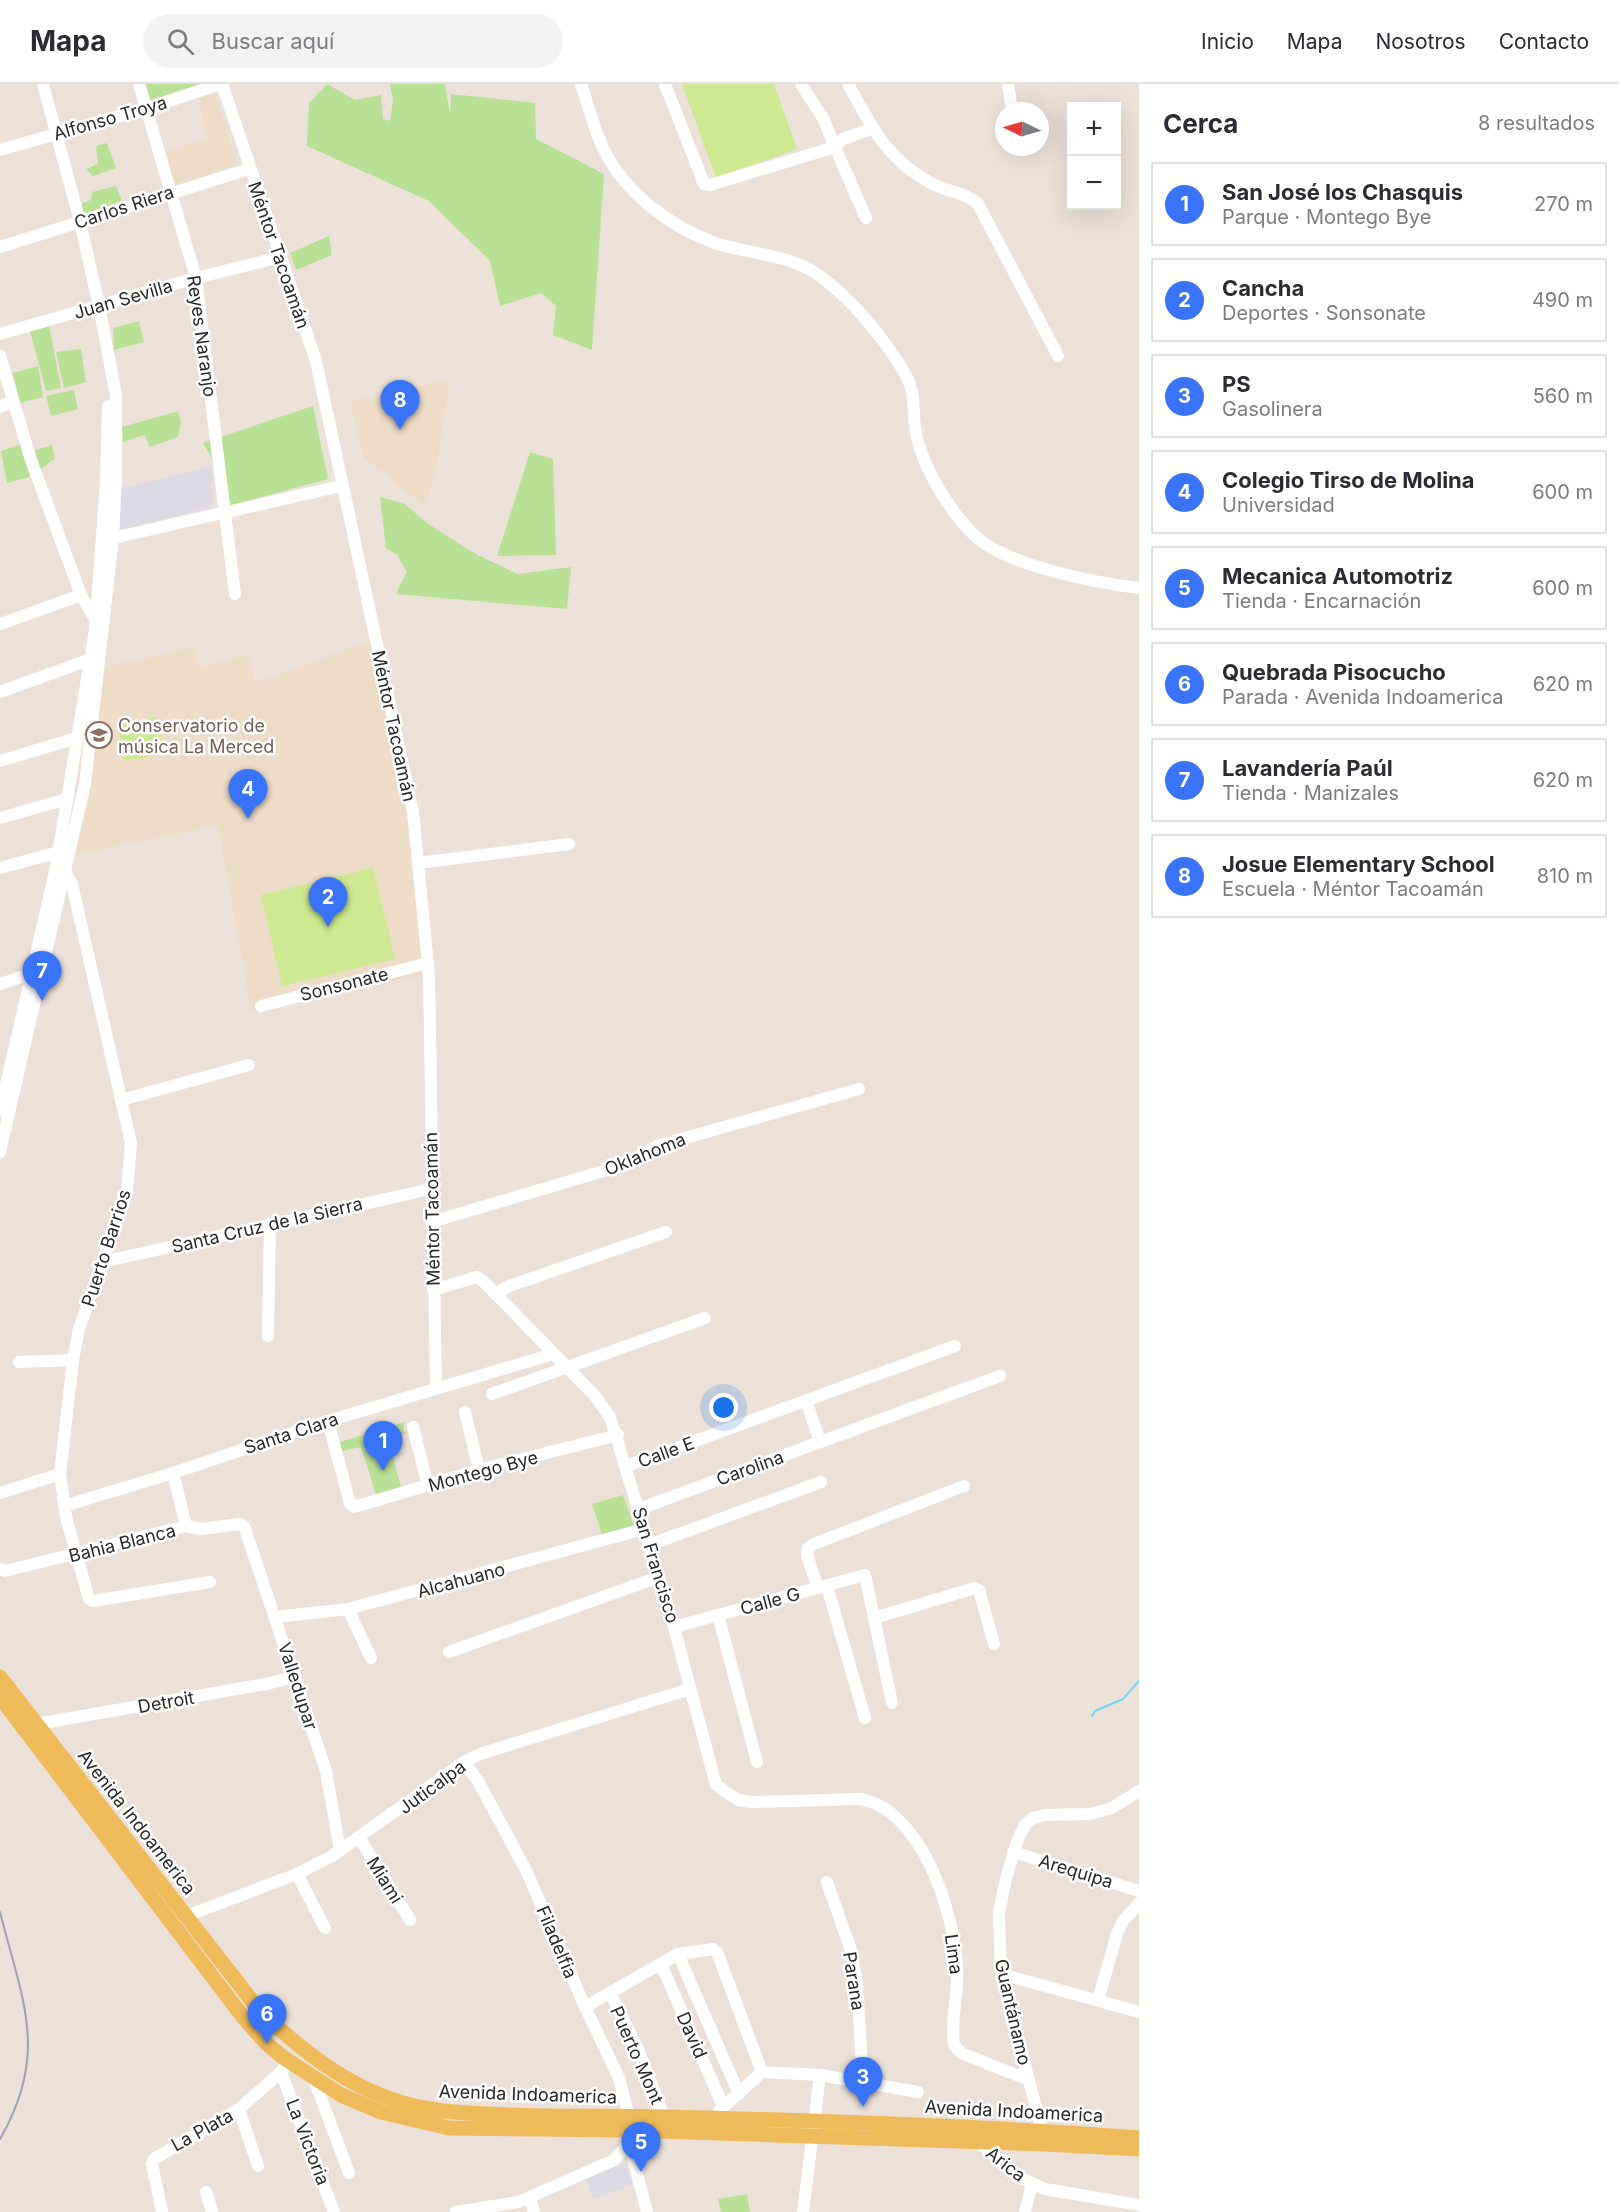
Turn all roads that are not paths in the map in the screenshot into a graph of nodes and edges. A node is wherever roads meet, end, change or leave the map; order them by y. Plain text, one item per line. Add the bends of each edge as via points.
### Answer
1 (43, 84) edge
2 (139, 84) edge
3 (221, 84) edge
4 (581, 84) edge
5 (665, 84) edge
6 (801, 84) edge
7 (848, 84) edge
8 (1008, 84) edge
9 (1011, 102) edge
10 (148, 108) junction
11 (871, 129) junction
12 (56, 133) junction
13 (835, 147) junction
14 (0, 150) edge
15 (249, 169) junction
16 (170, 192) junction
17 (866, 218) dead end
18 (80, 222) junction
19 (0, 247) edge
20 (281, 258) junction
21 (196, 278) junction
22 (99, 306) junction
23 (0, 334) edge
24 (0, 356) edge
25 (1058, 356) dead end
26 (110, 365) junction
27 (12, 400) junction
28 (0, 407) edge
29 (341, 486) junction
30 (224, 513) junction
31 (113, 538) junction
32 (1139, 588) edge
33 (235, 594) dead end
34 (81, 595) junction
35 (95, 619) junction
36 (0, 624) edge
37 (91, 659) junction
38 (0, 692) edge
39 (77, 738) junction
40 (0, 761) edge
41 (67, 799) junction
42 (0, 818) edge
43 (569, 844) dead end
44 (59, 852) junction
45 (418, 863) junction
46 (0, 868) edge
47 (61, 870) junction
48 (428, 963) junction
49 (33, 973) junction
50 (0, 984) edge
51 (261, 1006) dead end
52 (249, 1065) dead end
53 (859, 1089) dead end
54 (121, 1100) junction
55 (0, 1111) edge
56 (0, 1152) edge
57 (432, 1189) junction
58 (431, 1222) junction
59 (270, 1224) junction
60 (666, 1232) dead end
61 (102, 1262) junction
62 (433, 1290) junction
63 (495, 1294) junction
64 (705, 1318) dead end
65 (268, 1336) dead end
66 (955, 1346) dead end
67 (553, 1354) junction
68 (73, 1360) junction
69 (19, 1362) dead end
70 (568, 1369) junction
71 (1000, 1376) dead end
72 (436, 1389) junction
73 (492, 1394) dead end
74 (806, 1401) junction
75 (465, 1412) dead end
76 (328, 1421) junction
77 (413, 1427) dead end
78 (618, 1435) junction
79 (820, 1442) junction
80 (627, 1466) junction
81 (479, 1470) junction
82 (173, 1473) junction
83 (60, 1474) junction
84 (821, 1482) dead end
85 (428, 1485) junction
86 (964, 1486) dead end
87 (0, 1492) edge
88 (64, 1506) junction
89 (639, 1509) junction
90 (186, 1526) junction
91 (244, 1526) joint
92 (645, 1529) junction
93 (649, 1545) junction
94 (76, 1555) junction
95 (0, 1569) edge
96 (659, 1577) junction
97 (210, 1582) dead end
98 (823, 1587) junction
99 (348, 1609) junction
100 (718, 1616) junction
101 (275, 1617) junction
102 (874, 1618) junction
103 (674, 1627) junction
104 (994, 1644) dead end
105 (449, 1652) dead end
106 (370, 1658) dead end
107 (295, 1676) junction
108 (0, 1677) edge
109 (690, 1689) junction
110 (0, 1697) edge
111 (892, 1702) dead end
112 (865, 1718) dead end
113 (37, 1724) junction
114 (465, 1762) junction
115 (757, 1762) dead end
116 (1139, 1791) edge
117 (876, 1802) joint
118 (360, 1839) junction
119 (340, 1850) junction
120 (1013, 1852) junction
121 (297, 1874) junction
122 (827, 1882) dead end
123 (1139, 1891) edge
124 (1139, 1903) edge
125 (186, 1916) junction
126 (410, 1920) dead end
127 (325, 1928) dead end
128 (678, 1954) junction
129 (661, 1964) junction
130 (1001, 1974) junction
131 (610, 1993) junction
132 (1098, 2000) junction
133 (585, 2007) junction
134 (1139, 2012) edge
135 (284, 2067) junction
136 (762, 2072) junction
137 (820, 2075) junction
138 (314, 2079) junction
139 (1029, 2080) junction
140 (863, 2083) junction
141 (918, 2092) dead end
142 (739, 2094) junction
143 (723, 2106) junction
144 (239, 2109) junction
145 (664, 2117) junction
146 (711, 2119) junction
147 (813, 2122) junction
148 (629, 2130) junction
149 (1044, 2137) junction
150 (812, 2138) junction
151 (1139, 2138) edge
152 (978, 2142) junction
153 (1139, 2149) edge
154 (258, 2166) dead end
155 (349, 2173) dead end
156 (1032, 2184) junction
157 (206, 2192) dead end
158 (530, 2197) junction
159 (1139, 2205) edge
160 (1118, 2206) edge
161 (162, 2212) edge
162 (212, 2212) edge
163 (334, 2212) edge
164 (456, 2212) edge
165 (534, 2212) edge
166 (647, 2212) edge
167 (803, 2212) edge
168 (1025, 2212) edge

1 - 12 street
2 - 10 street, Reyes Naranjo
3 - 10 street, Alfonso Troya
3 - 15 street, Méntor Tacoamán
4 - 32 street via 603,149 640,198 668,220 714,242 803,266 853,306 901,368 909,384 920,445 931,471 973,534 1023,561 1108,584
5 - 13 street via 704,183 710,185
6 - 13 street via 824,118
7 - 11 street
8 - 9 street
10 - 12 street, Alfonso Troya
10 - 16 street, Reyes Naranjo
11 - 13 street via 843,139
11 - 25 street via 916,175 978,204
12 - 14 street, Alfonso Troya
12 - 18 street
13 - 17 street
15 - 16 street, Carlos Riera
15 - 20 street, Méntor Tacoamán
16 - 18 street, Carlos Riera
16 - 21 street, Reyes Naranjo
18 - 19 street, Carlos Riera
18 - 22 street
20 - 21 street, Juan Sevilla
20 - 29 street, Méntor Tacoamán via 316,361
21 - 22 street, Juan Sevilla
21 - 30 street, Reyes Naranjo
22 - 23 street, Juan Sevilla
22 - 26 street
24 - 27 street
26 - 31 street via 116,395
26 - 35 street
27 - 28 street
27 - 34 street
29 - 30 street
29 - 45 street, Méntor Tacoamán via 413,812
30 - 31 street
30 - 33 street, Reyes Naranjo
31 - 47 street via 85,784
34 - 35 street
34 - 36 street
35 - 37 street
37 - 38 street
37 - 39 street
39 - 40 street
39 - 41 street
41 - 42 street
41 - 44 street
43 - 45 street
44 - 46 street
44 - 47 street
45 - 48 street, Méntor Tacoamán
47 - 49 street
47 - 54 street, Puerto Barrios via 72,884
47 - 56 street
48 - 51 street, Sonsonate
48 - 57 street, Méntor Tacoamán
49 - 50 street
49 - 55 street
52 - 54 street
53 - 58 street, Oklahoma via 657,1146 631,1163
54 - 61 street, Puerto Barrios via 130,1143 128,1184
57 - 58 street, Méntor Tacoamán
57 - 59 street, Santa Cruz de la Sierra
58 - 62 street, Méntor Tacoamán
59 - 61 street, Santa Cruz de la Sierra
59 - 65 street
60 - 63 street
61 - 68 street, Puerto Barrios via 79,1329
62 - 63 street, San Francisco via 477,1277
62 - 72 street, Méntor Tacoamán
63 - 67 street, San Francisco
64 - 70 street
66 - 74 street, Calle E
67 - 70 street, San Francisco
67 - 72 street, Santa Clara
68 - 69 street
68 - 83 street, Puerto Barrios
70 - 73 street
70 - 78 street, San Francisco via 605,1410
71 - 79 street, Carolina
72 - 76 street, Santa Clara
74 - 79 street
74 - 80 street, Calle E
75 - 81 street
76 - 82 street, Santa Clara
76 - 85 street, Montego Bye via 354,1507
77 - 85 street
78 - 80 street, San Francisco
78 - 81 street, Montego Bye
79 - 89 street, Carolina
80 - 89 street, San Francisco
81 - 85 street, Montego Bye
82 - 88 street, Santa Clara
82 - 90 street
83 - 87 street
83 - 88 street, Puerto Barrios
84 - 93 street
86 - 98 street via 808,1548 807,1555
88 - 94 street, Puerto Barrios
89 - 92 street, San Francisco
90 - 91 street, Bahia Blanca
90 - 94 street, Bahia Blanca
91 - 101 street, Valledupar
92 - 93 street, San Francisco
92 - 99 street, Alcahuano
93 - 96 street, San Francisco
94 - 95 street, Bahia Blanca
94 - 97 street, Puerto Barrios via 89,1599 93,1601
96 - 103 street, San Francisco
96 - 105 street
98 - 100 street, Calle G
98 - 102 street, Calle G via 865,1575
98 - 112 street
99 - 101 street, Alcahuano
99 - 106 street
100 - 103 street, Calle G
100 - 115 street
101 - 107 street, Valledupar
102 - 104 street via 975,1588 979,1590
102 - 111 street
103 - 109 street, San Francisco
107 - 113 street, Detroit
107 - 119 street, Valledupar via 326,1771
108 - 113 main road, Avenida Indoamerica
109 - 114 street, Juticalpa
109 - 117 street, San Francisco via 716,1785 724,1793 752,1802
110 - 135 main road, Avenida Indoamerica
113 - 125 main road, Avenida Indoamerica
114 - 118 street, Juticalpa
114 - 133 street, Filadelfia via 527,1872
116 - 120 street, Guantánamo via 1112,1808 1090,1814 1033,1818 1025,1825
117 - 139 street, Lima via 906,1828 923,1851 942,1898 955,1942 954,2045 961,2053
118 - 119 street, Juticalpa
118 - 126 street, Miami
119 - 121 street, Juticalpa
120 - 123 street, Arequipa
120 - 130 street, Guantánamo via 999,1913
121 - 125 street, Juticalpa
121 - 127 street
122 - 140 street, Parana via 851,1950 857,1983
124 - 132 street via 1117,1934
125 - 148 main road, Avenida Indoamerica via 263,2015 350,2083 398,2102 454,2112 541,2117
128 - 129 street
128 - 136 street via 713,1949 717,1952
128 - 142 street
129 - 131 street
129 - 143 street, David
130 - 132 street
130 - 139 street, Guantánamo
131 - 133 street
131 - 145 street, Puerto Mont via 638,2049
132 - 134 street
133 - 148 street, Filadelfia via 619,2078
135 - 138 main road, Avenida Indoamerica
135 - 144 street, La Plata
135 - 163 street, La Victoria
136 - 137 street
136 - 142 street
137 - 140 street
137 - 147 street
138 - 148 main road, Avenida Indoamerica via 381,2112 449,2128
138 - 155 street
139 - 149 street, Guantánamo
140 - 141 street
142 - 143 street
143 - 146 street
144 - 154 street
144 - 161 street, La Plata via 154,2159
145 - 146 main road, Avenida Indoamerica
145 - 148 main road, Avenida Indoamerica
146 - 147 main road, Avenida Indoamerica
147 - 149 main road, Avenida Indoamerica
147 - 150 street
148 - 150 main road, Avenida Indoamerica
148 - 158 street via 614,2160
148 - 166 street, Filadelfia
149 - 151 main road, Avenida Indoamerica
149 - 152 main road, Avenida Indoamerica
149 - 153 main road, Avenida Indoamerica
150 - 152 main road, Avenida Indoamerica
150 - 167 street
152 - 156 street, Arica
156 - 160 street, Arica
156 - 168 street
157 - 162 street
158 - 164 street
158 - 165 street
159 - 160 street, Arica

